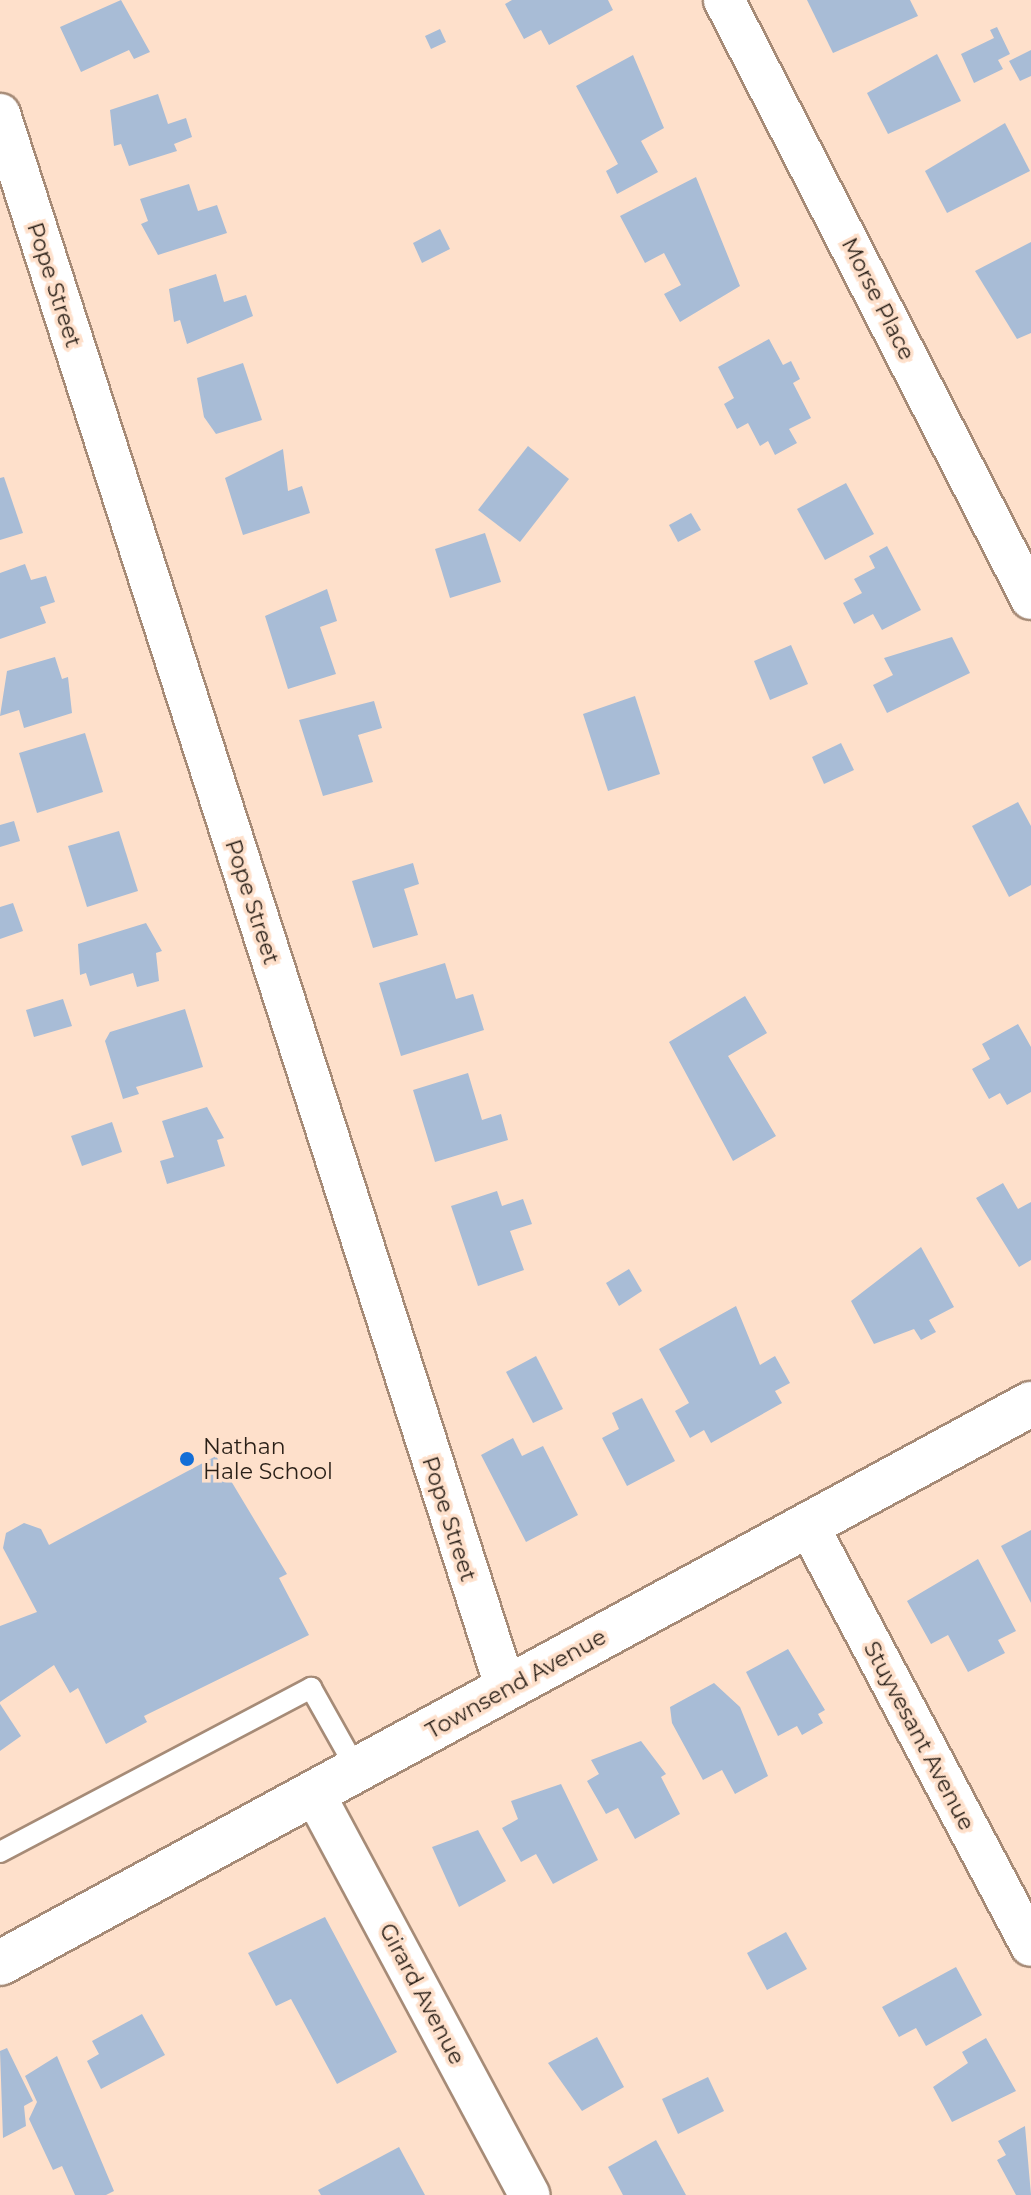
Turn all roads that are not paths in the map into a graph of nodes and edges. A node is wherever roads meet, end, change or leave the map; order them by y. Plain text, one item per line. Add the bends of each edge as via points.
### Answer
1 (724, 0) edge
2 (0, 114) edge
3 (1031, 599) edge
4 (1031, 1404) edge
5 (808, 1525) junction
6 (506, 1689) junction
7 (357, 1770) junction
8 (314, 1793) junction
9 (0, 1852) edge
10 (1031, 1946) edge
11 (0, 1963) edge
12 (530, 2195) edge

1 - 3 street, Morse Place
2 - 6 street, Pope Street
4 - 5 main road, Townsend Avenue
5 - 6 main road, Townsend Avenue
5 - 10 street, Stuyvesant Avenue
6 - 7 main road, Townsend Avenue
7 - 8 main road, Townsend Avenue
7 - 9 lane via 311,1688
8 - 11 main road, Townsend Avenue
8 - 12 street, Girard Avenue

